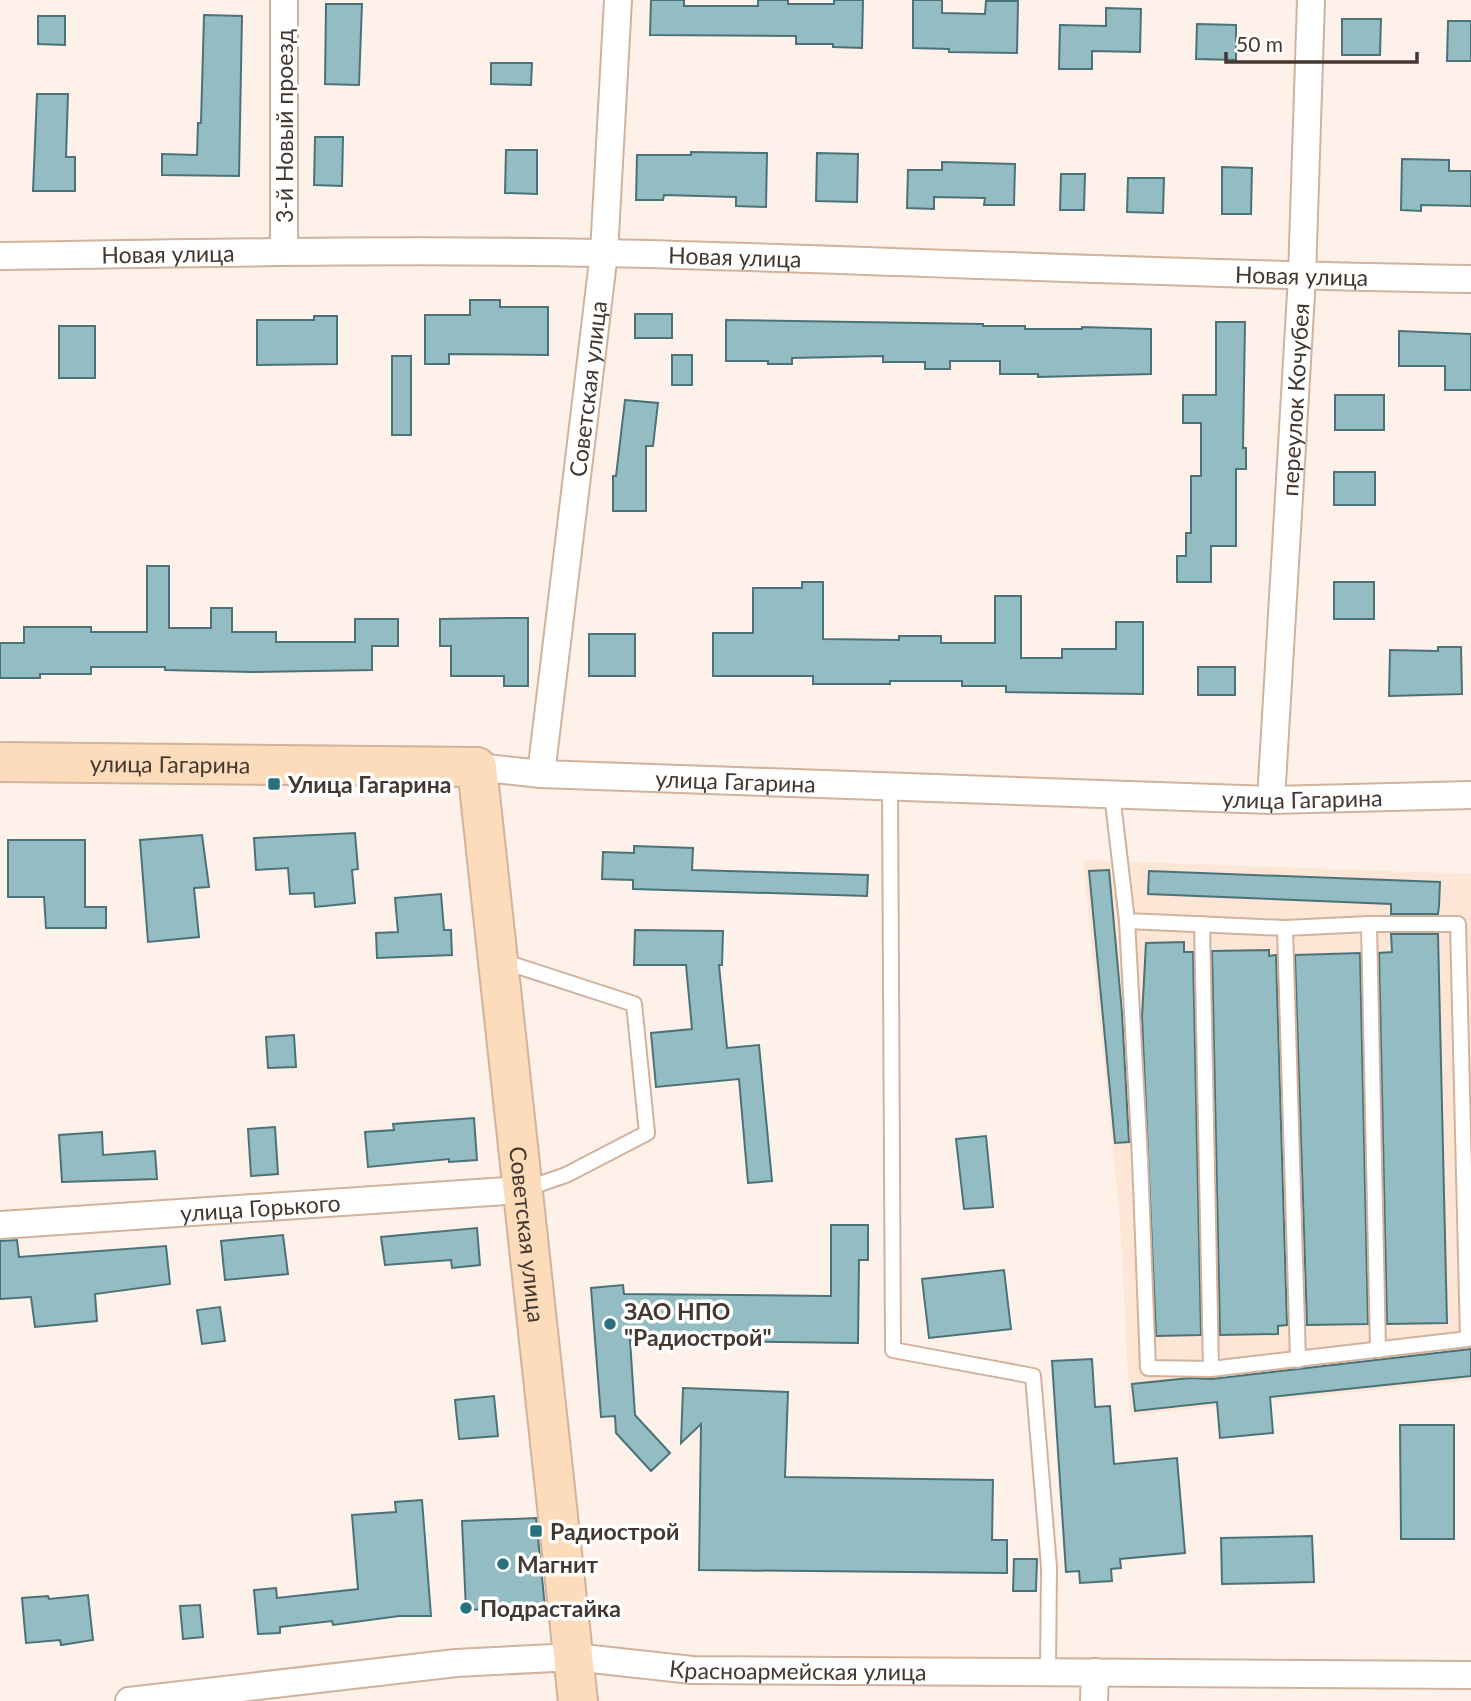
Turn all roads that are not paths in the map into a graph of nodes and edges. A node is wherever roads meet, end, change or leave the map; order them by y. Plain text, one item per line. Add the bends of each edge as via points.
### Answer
1 (284, 0) edge
2 (618, 0) edge
3 (1311, 0) edge
4 (284, 252) junction
5 (604, 253) junction
6 (0, 256) edge
7 (1303, 277) junction
8 (1471, 279) edge
9 (0, 762) edge
10 (477, 767) junction
11 (541, 774) junction
12 (890, 786) junction
13 (1112, 794) junction
14 (1471, 795) edge
15 (1271, 800) junction
16 (1127, 921) junction
17 (1369, 924) junction
18 (1202, 925) junction
19 (1284, 928) junction
20 (497, 960) junction
21 (521, 1190) junction
22 (0, 1225) edge
23 (1378, 1350) junction
24 (1298, 1360) junction
25 (1211, 1369) junction
26 (574, 1657) junction
27 (1048, 1672) junction
28 (1095, 1672) junction
29 (1471, 1675) edge
30 (129, 1701) edge
31 (578, 1701) edge
32 (1094, 1701) edge

1 - 4 street, 3-й Новый проезд
2 - 5 street, Советская улица
3 - 7 street, переулок Кочубея
4 - 5 street, Новая улица
4 - 6 street, Новая улица
5 - 7 street, Новая улица
5 - 11 street, Советская улица
7 - 8 street, Новая улица
7 - 15 street, переулок Кочубея
9 - 10 street, улица Гагарина
10 - 11 street, улица Гагарина
10 - 20 street, Советская улица
11 - 12 street, улица Гагарина
12 - 13 street, улица Гагарина
12 - 27 lane via 893,1350 1033,1376 1049,1567
13 - 15 street, улица Гагарина
13 - 16 lane
14 - 15 street, улица Гагарина
16 - 18 lane
16 - 25 lane via 1148,1368
17 - 19 lane
17 - 23 lane
17 - 23 lane via 1458,924 1468,1339
18 - 19 lane
18 - 25 lane
19 - 24 lane
20 - 21 street, Советская улица
20 - 21 lane via 634,1004 647,1133 566,1175
21 - 22 street, улица Горького
21 - 26 street, Советская улица
23 - 24 lane
24 - 25 lane
26 - 27 street, Красноармейская улица via 692,1670
26 - 30 street, Красноармейская улица via 456,1663
26 - 31 street, Советская улица
27 - 28 street, Красноармейская улица
28 - 29 street, Красноармейская улица
28 - 32 street

